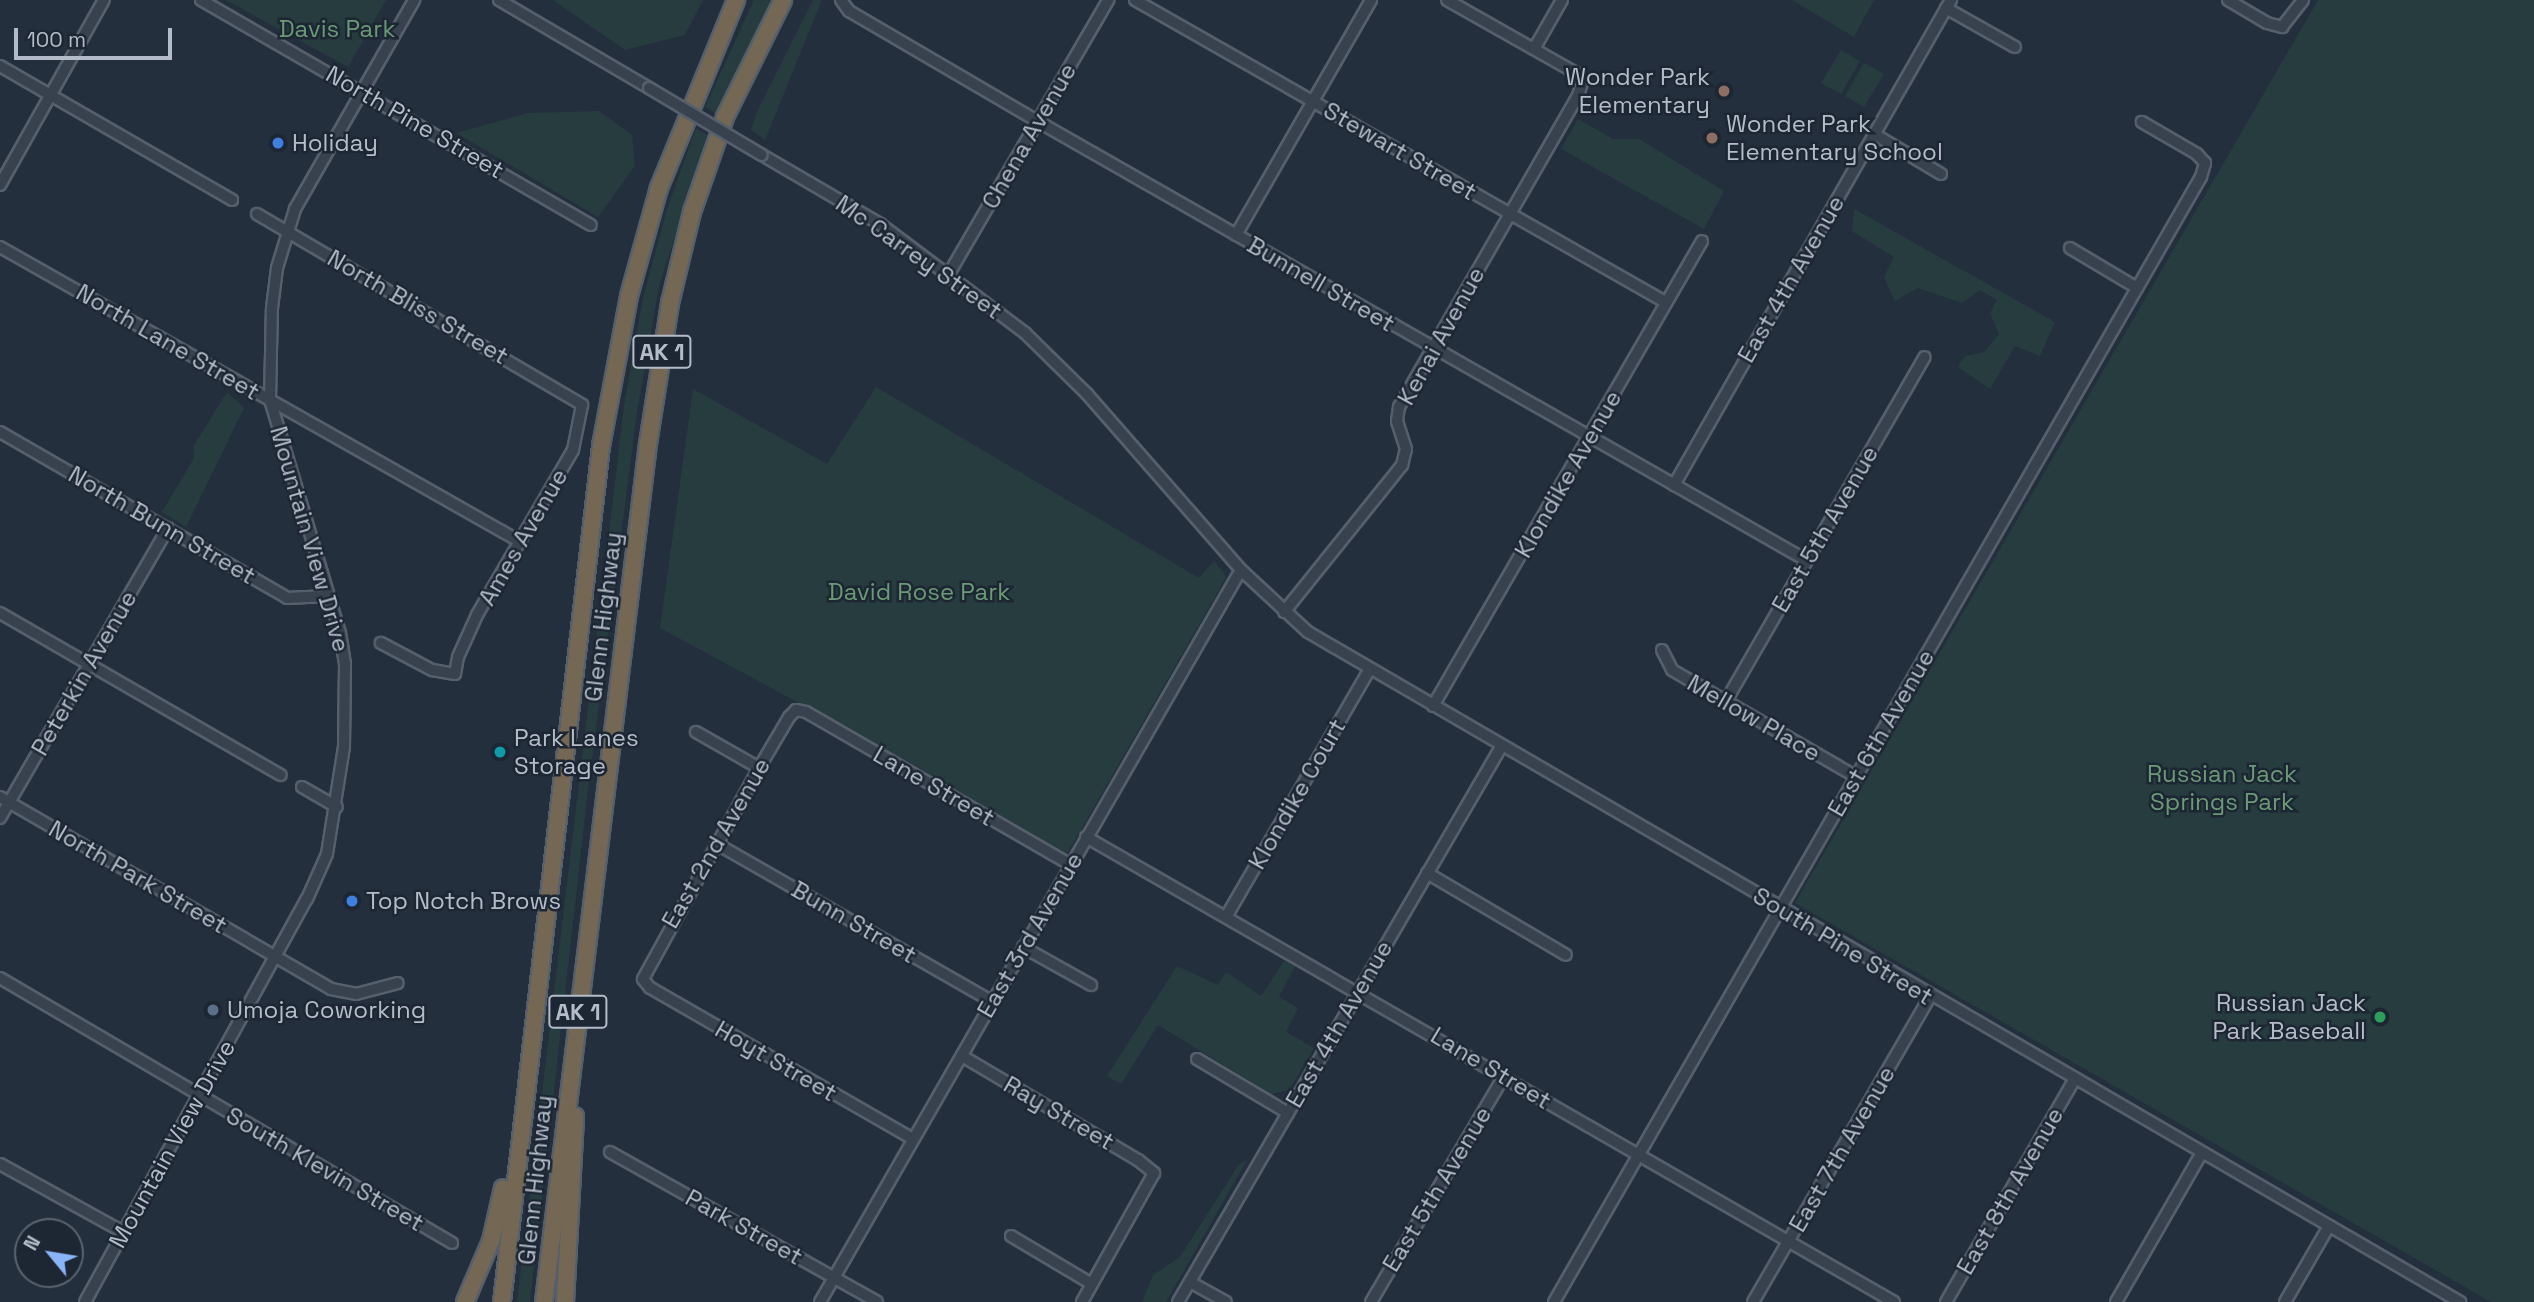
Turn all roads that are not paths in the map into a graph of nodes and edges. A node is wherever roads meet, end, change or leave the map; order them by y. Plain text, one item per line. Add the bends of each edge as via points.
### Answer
1 (104, 0) edge
2 (201, 0) edge
3 (414, 0) edge
4 (499, 0) edge
5 (736, 0) edge
6 (783, 0) edge
7 (1108, 0) edge
8 (1135, 0) edge
9 (1371, 0) edge
10 (1447, 0) edge
11 (1562, 0) edge
12 (2228, 0) edge
13 (2303, 0) edge
14 (841, 1) edge
15 (1948, 4) edge
16 (2015, 47) dead end
17 (1534, 49) junction
18 (0, 66) edge
19 (362, 90) junction
20 (51, 95) junction
21 (1312, 100) junction
22 (1037, 121) junction
23 (2143, 122) dead end
24 (1874, 134) junction
25 (1941, 174) dead end
26 (0, 185) edge
27 (232, 200) dead end
28 (257, 214) dead end
29 (1510, 214) junction
30 (592, 225) dead end
31 (287, 231) junction
32 (1236, 235) junction
33 (1702, 240) dead end
34 (0, 247) edge
35 (2070, 248) dead end
36 (950, 272) junction
37 (2137, 288) junction
38 (1665, 302) junction
39 (1434, 348) junction
40 (1925, 357) dead end
41 (270, 400) junction
42 (579, 400) joint
43 (0, 432) edge
44 (1590, 439) junction
45 (1674, 485) junction
46 (168, 528) junction
47 (519, 541) junction
48 (1806, 560) junction
49 (1241, 570) junction
50 (328, 596) junction
51 (1284, 612) junction
52 (0, 613) edge
53 (381, 643) dead end
54 (1662, 650) dead end
55 (89, 664) junction
56 (1369, 670) junction
57 (1726, 701) junction
58 (1433, 706) junction
59 (796, 710) joint
60 (696, 732) dead end
61 (1501, 747) junction
62 (759, 768) junction
63 (281, 775) dead end
64 (1856, 776) junction
65 (302, 787) dead end
66 (4, 800) edge
67 (337, 807) junction
68 (0, 818) edge
69 (1086, 837) junction
70 (717, 844) junction
71 (1071, 865) junction
72 (1427, 873) junction
73 (1781, 909) junction
74 (1226, 918) junction
75 (1023, 947) junction
76 (1566, 955) dead end
77 (276, 957) junction
78 (537, 965) junction
79 (0, 978) edge
80 (643, 979) joint
81 (398, 983) dead end
82 (1091, 985) dead end
83 (1358, 990) junction
84 (1930, 997) junction
85 (991, 1001) junction
86 (578, 1011) junction
87 (962, 1056) junction
88 (1197, 1059) dead end
89 (1504, 1076) junction
90 (2074, 1080) junction
91 (199, 1095) junction
92 (1288, 1113) junction
93 (913, 1139) junction
94 (610, 1152) dead end
95 (2201, 1154) junction
96 (1639, 1155) junction
97 (0, 1164) edge
98 (2329, 1226) junction
99 (123, 1232) junction
100 (1011, 1236) dead end
101 (1789, 1240) junction
102 (452, 1243) dead end
103 (834, 1278) junction
104 (1190, 1282) junction
105 (1092, 1284) junction
106 (85, 1302) edge
107 (465, 1302) edge
108 (502, 1302) edge
109 (544, 1302) edge
110 (565, 1302) edge
111 (820, 1302) edge
112 (877, 1302) edge
113 (1082, 1302) edge
114 (1178, 1302) edge
115 (1226, 1302) edge
116 (1371, 1302) edge
117 (1554, 1302) edge
118 (1753, 1302) edge
119 (1894, 1302) edge
120 (1946, 1302) edge
121 (2116, 1302) edge
122 (2285, 1302) edge
123 (2460, 1302) edge

1 - 20 street
2 - 19 street, North Pine Street
3 - 19 street, Mountain View Drive
4 - 36 street, Mc Carrey Street, bridge via 880,224
5 - 78 highway, Glenn Highway / AK 1 via 695,90 659,188 629,296 601,446
6 - 86 highway, Glenn Highway / AK 1 via 725,117 692,212 670,303 648,444
7 - 22 street, Chena Avenue
8 - 21 street, Stewart Street
9 - 21 street
10 - 17 street
11 - 17 street
12 - 13 street via 2282,27
14 - 22 street, Bunnell Street via 849,11
15 - 16 street
15 - 24 street, East 4th Avenue
17 - 29 street, Kenai Avenue via 1576,73 1582,83
18 - 20 street
19 - 30 street, North Pine Street
19 - 31 street, Mountain View Drive
20 - 26 street
20 - 27 street
21 - 29 street, Stewart Street
21 - 32 street
22 - 32 street, Bunnell Street
22 - 36 street, Chena Avenue
23 - 37 street, East 6th Avenue via 2205,163
24 - 25 street
24 - 45 street, East 4th Avenue
28 - 31 street, North Bliss Street
29 - 38 street, Stewart Street
29 - 39 street, Kenai Avenue
31 - 41 street, Mountain View Drive via 272,308
31 - 42 street, North Bliss Street
32 - 39 street, Bunnell Street
33 - 38 street, Klondike Avenue
34 - 41 street, North Lane Street
35 - 37 street
36 - 49 street, Mc Carrey Street via 1025,332 1087,394
37 - 64 street, East 6th Avenue
38 - 44 street, Klondike Avenue
39 - 44 street, Bunnell Street
39 - 51 street, Kenai Avenue via 1399,408 1397,421 1406,449 1402,465
40 - 48 street, East 5th Avenue
41 - 47 street, North Lane Street
41 - 50 street, Mountain View Drive
42 - 47 street, Ames Avenue via 583,414 573,450
43 - 46 street, North Bunn Street
44 - 45 street, Bunnell Street
44 - 58 street, Klondike Avenue
45 - 48 street, Bunnell Street
46 - 50 street, North Bunn Street via 287,598
46 - 55 street, Peterkin Avenue
47 - 53 street, Ames Avenue via 463,645 455,674 432,670
48 - 57 street, East 5th Avenue
49 - 51 street, South Pine Street
49 - 69 street, East 3rd Avenue
50 - 67 street, Mountain View Drive via 340,633 347,688
51 - 56 street, South Pine Street
52 - 55 street
54 - 57 street, Mellow Place via 1672,670
55 - 63 street
55 - 66 street, Peterkin Avenue
56 - 58 street, South Pine Street
56 - 74 street, Klondike Court
57 - 64 street, Mellow Place
58 - 61 street, South Pine Street
59 - 62 street, East 2nd Avenue
59 - 71 street, Lane Street
60 - 62 street
61 - 72 street, East 4th Avenue
61 - 73 street, South Pine Street
62 - 70 street, East 2nd Avenue
64 - 73 street, East 6th Avenue
65 - 67 street
66 - 68 street, Peterkin Avenue
66 - 77 street, North Park Street
67 - 77 street, Mountain View Drive via 327,854
69 - 71 street, East 3rd Avenue
69 - 74 street, Lane Street
70 - 80 street, East 2nd Avenue
70 - 85 street, Bunn Street
71 - 75 street, East 3rd Avenue
72 - 76 street
72 - 83 street, East 4th Avenue
73 - 84 street, South Pine Street
73 - 96 street, East 6th Avenue
74 - 83 street, Lane Street
75 - 82 street
75 - 85 street, East 3rd Avenue
77 - 81 street, North Park Street via 342,993 370,992
77 - 91 street, Mountain View Drive
78 - 107 highway via 501,1206
78 - 108 highway, Glenn Highway / AK 1
79 - 91 street, South Klevin Street
80 - 93 street, Hoyt Street via 650,988
83 - 89 street, Lane Street
83 - 92 street, East 4th Avenue
84 - 90 street, South Pine Street
84 - 101 street, East 7th Avenue
85 - 87 street, East 3rd Avenue
86 - 109 highway, Glenn Highway / AK 1
86 - 110 highway
87 - 93 street, East 3rd Avenue
87 - 105 street, Ray Street via 1154,1173
88 - 92 street
89 - 96 street, Lane Street
89 - 116 street, East 5th Avenue
90 - 95 street, South Pine Street
90 - 120 street, East 8th Avenue
91 - 99 street, Mountain View Drive
91 - 102 street, South Klevin Street
92 - 104 street, East 4th Avenue
93 - 103 street, East 3rd Avenue
94 - 103 street, Park Street
95 - 98 street, South Pine Street
95 - 121 street
96 - 101 street, Lane Street
96 - 117 street, East 6th Avenue
97 - 99 street
98 - 122 street
98 - 123 street, South Pine Street
99 - 106 street, Mountain View Drive
100 - 105 street
101 - 118 street, East 7th Avenue
101 - 119 street, Lane Street
103 - 111 street, East 3rd Avenue
103 - 112 street, Park Street
104 - 114 street, East 4th Avenue
104 - 115 street
105 - 113 street

